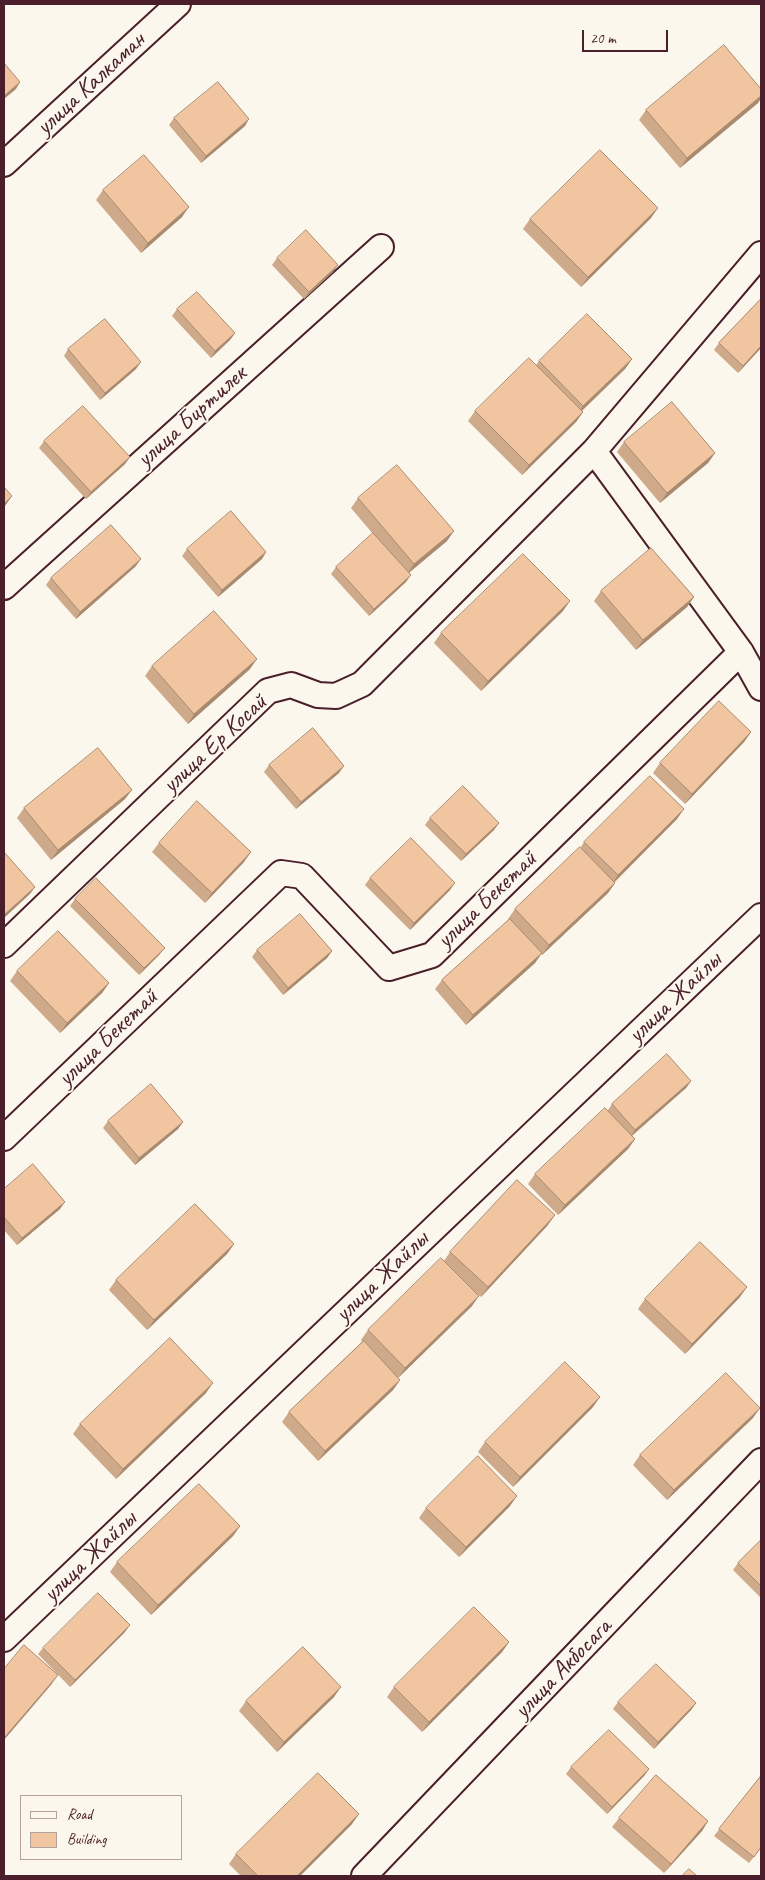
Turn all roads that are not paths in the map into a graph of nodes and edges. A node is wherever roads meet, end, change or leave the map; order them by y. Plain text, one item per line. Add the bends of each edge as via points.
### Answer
1 (178, 4) edge
2 (4, 164) edge
3 (381, 247) dead end
4 (761, 254) edge
5 (594, 451) junction
6 (4, 587) edge
7 (741, 652) junction
8 (761, 688) edge
9 (761, 916) edge
10 (4, 945) edge
11 (4, 1138) edge
12 (761, 1461) edge
13 (4, 1639) edge
14 (364, 1876) edge

1 - 2 street, улица Калкаман
3 - 6 street, улица Биртилек
4 - 5 street, улица Ер Косай
5 - 7 street
5 - 10 street, улица Ер Косай via 362,684 336,696 291,685 268,691
7 - 8 street
7 - 11 street, улица Бекетай via 432,955 389,968 302,876 281,873
9 - 13 street, улица Жайлы
12 - 14 street, улица Акбосага

